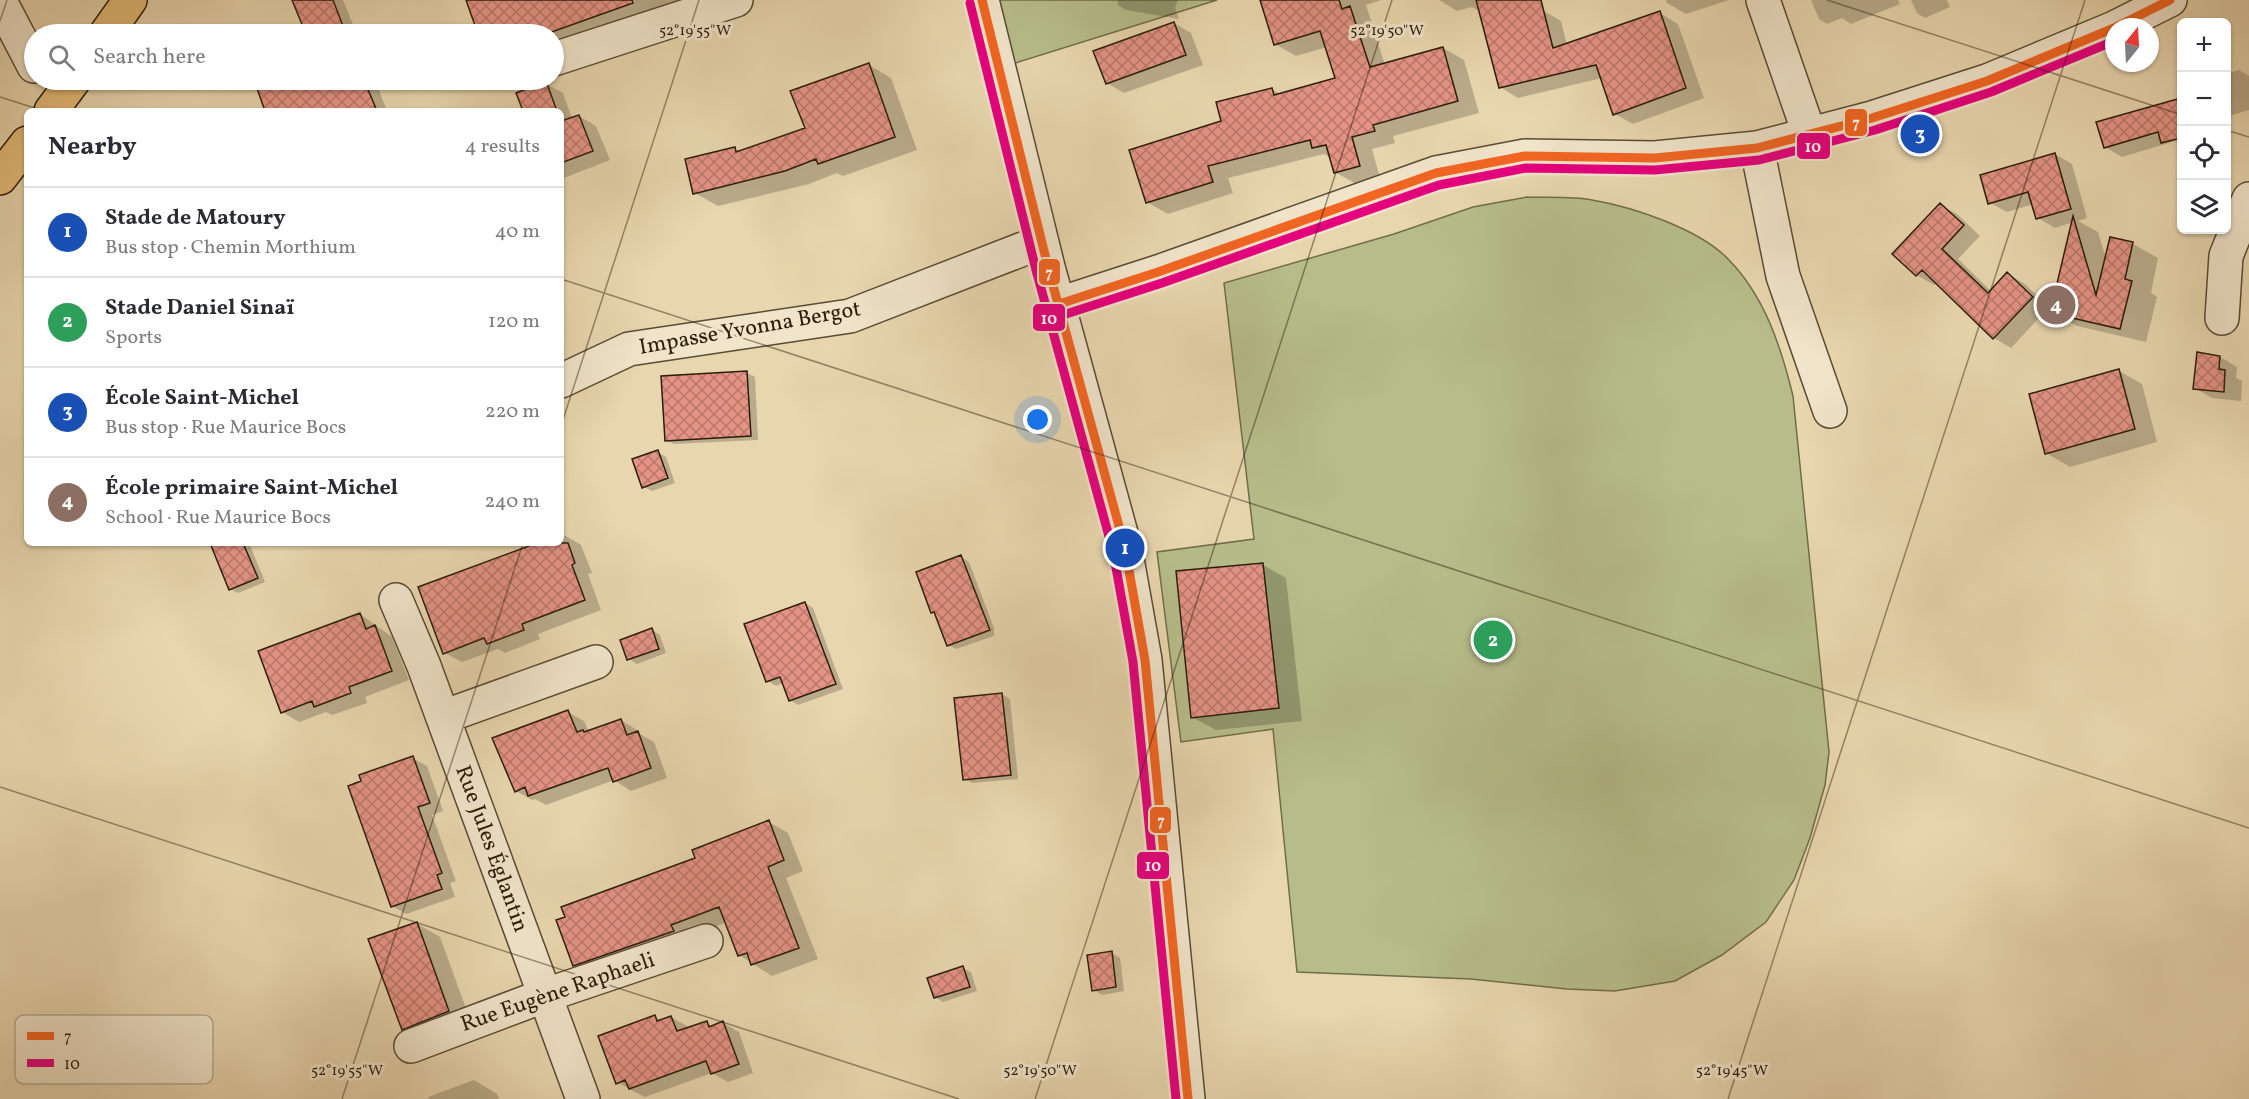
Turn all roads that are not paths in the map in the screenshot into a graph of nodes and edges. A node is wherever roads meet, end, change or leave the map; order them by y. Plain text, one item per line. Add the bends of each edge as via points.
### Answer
1 (130, 0) edge
2 (736, 0) edge
3 (982, 0) edge
4 (1763, 0) edge
5 (2169, 0) edge
6 (0, 1) edge
7 (2133, 18) edge
8 (113, 24) edge
9 (2105, 31) edge
10 (24, 47) edge
11 (564, 56) edge
12 (1810, 136) junction
13 (24, 146) edge
14 (1757, 148) junction
15 (0, 178) edge
16 (2249, 199) edge
17 (1041, 242) junction
18 (1059, 304) junction
19 (2222, 318) dead end
20 (564, 380) edge
21 (1830, 411) dead end
22 (396, 600) dead end
23 (596, 663) dead end
24 (443, 717) junction
25 (706, 941) dead end
26 (546, 995) junction
27 (411, 1046) dead end
28 (583, 1099) edge
29 (1188, 1099) edge

1 - 8 main road
2 - 11 street
3 - 17 street
4 - 12 street
5 - 7 street
6 - 10 street
9 - 12 street via 1987,81
12 - 14 street
13 - 15 main road
14 - 18 street via 1654,158 1525,156 1436,173
14 - 21 street via 1783,276
16 - 19 street via 2226,256
17 - 18 street
17 - 20 street, Impasse Yvonna Bergot via 850,316 629,349
18 - 29 street via 1125,548 1145,660
22 - 24 street, Rue Jules Églantin
23 - 24 street
24 - 26 street, Rue Jules Églantin
25 - 26 street, Rue Eugène Raphaeli
26 - 27 street, Rue Eugène Raphaeli
26 - 28 street, Rue Jules Églantin

